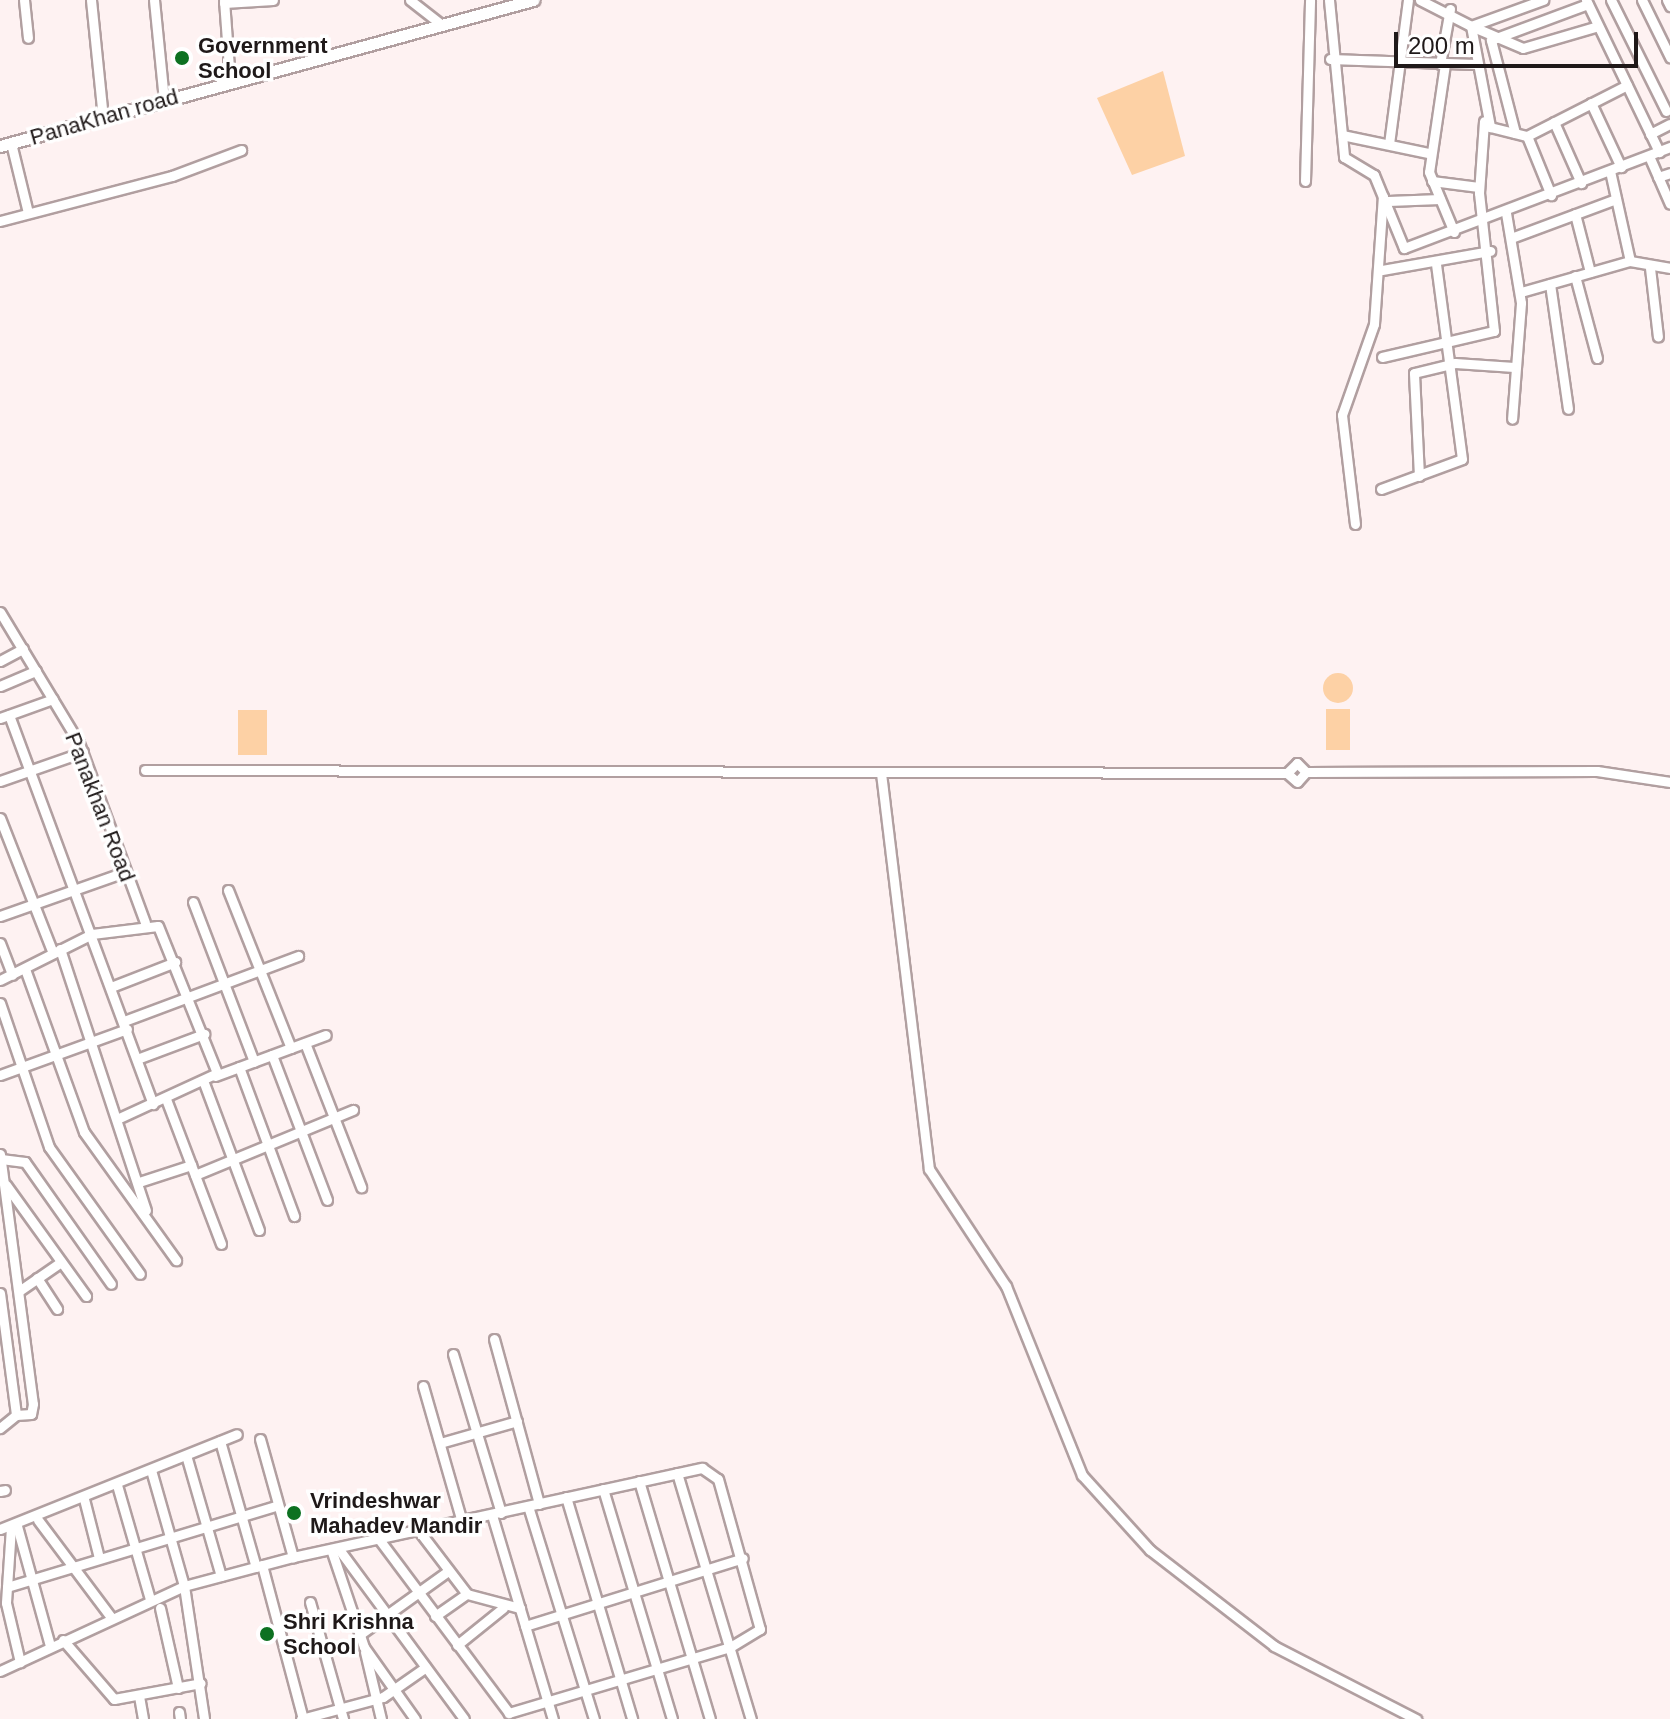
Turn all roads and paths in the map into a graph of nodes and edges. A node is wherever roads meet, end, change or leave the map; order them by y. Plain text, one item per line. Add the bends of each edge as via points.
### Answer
1 (24, 0) edge
2 (91, 0) edge
3 (154, 0) edge
4 (273, 0) edge
5 (410, 0) edge
6 (533, 0) edge
7 (1310, 0) edge
8 (1329, 0) edge
9 (1408, 0) edge
10 (1420, 0) edge
11 (1543, 0) edge
12 (1611, 0) edge
13 (1642, 0) edge
14 (1667, 0) edge
15 (224, 1) edge
16 (1587, 2) edge
17 (1513, 4) edge
18 (1670, 6) edge
19 (1450, 9) junction
20 (442, 25) junction
21 (1471, 26) junction
22 (1598, 26) junction
23 (28, 38) dead end
24 (1491, 40) junction
25 (1670, 57) edge
26 (1330, 59) junction
27 (1443, 64) junction
28 (1476, 64) junction
29 (1399, 65) junction
30 (230, 82) junction
31 (1627, 85) junction
32 (164, 100) junction
33 (1591, 103) junction
34 (1666, 111) dead end
35 (103, 118) junction
36 (1484, 121) junction
37 (1554, 122) junction
38 (1670, 124) edge
39 (1515, 133) junction
40 (1650, 134) junction
41 (1342, 135) junction
42 (1527, 136) junction
43 (5, 144) edge
44 (1389, 144) junction
45 (1670, 147) edge
46 (241, 150) dead end
47 (1428, 153) junction
48 (1654, 154) junction
49 (1616, 169) junction
50 (1670, 173) edge
51 (1658, 177) junction
52 (1305, 181) dead end
53 (1432, 181) junction
54 (1581, 183) junction
55 (1479, 187) junction
56 (1383, 189) junction
57 (1551, 195) junction
58 (1440, 199) junction
59 (1616, 199) junction
60 (1388, 201) junction
61 (1670, 204) edge
62 (28, 213) junction
63 (1506, 213) junction
64 (1575, 214) junction
65 (0, 221) edge
66 (1485, 221) junction
67 (1454, 232) junction
68 (1511, 238) junction
69 (1490, 251) junction
70 (1630, 261) junction
71 (1436, 263) junction
72 (1650, 268) junction
73 (1670, 268) edge
74 (1382, 270) junction
75 (1590, 272) junction
76 (1575, 276) junction
77 (1550, 284) junction
78 (1521, 292) junction
79 (1658, 337) dead end
80 (1451, 344) junction
81 (1382, 357) dead end
82 (1597, 358) dead end
83 (1455, 363) junction
84 (1514, 367) junction
85 (1568, 409) dead end
86 (1512, 419) dead end
87 (1419, 476) junction
88 (1381, 489) dead end
89 (1355, 524) dead end
90 (2, 618) edge
91 (23, 649) junction
92 (0, 661) edge
93 (36, 671) junction
94 (0, 686) edge
95 (53, 699) junction
96 (4, 716) edge
97 (83, 752) junction
98 (31, 770) junction
99 (145, 770) dead end
100 (881, 773) junction
101 (0, 781) edge
102 (1670, 782) edge
103 (0, 818) edge
104 (125, 872) junction
105 (76, 889) junction
106 (228, 890) dead end
107 (193, 902) dead end
108 (33, 904) junction
109 (0, 916) edge
110 (145, 922) junction
111 (92, 934) junction
112 (0, 943) edge
113 (56, 951) junction
114 (298, 956) dead end
115 (175, 962) junction
116 (25, 969) junction
117 (260, 971) junction
118 (12, 975) junction
119 (0, 980) edge
120 (224, 984) junction
121 (111, 987) junction
122 (189, 998) junction
123 (0, 1003) edge
124 (125, 1025) junction
125 (204, 1034) junction
126 (326, 1035) dead end
127 (93, 1042) junction
128 (305, 1043) junction
129 (291, 1048) junction
130 (272, 1055) junction
131 (56, 1056) junction
132 (137, 1059) junction
133 (254, 1062) junction
134 (239, 1067) junction
135 (22, 1068) junction
136 (0, 1075) edge
137 (215, 1076) junction
138 (204, 1083) junction
139 (166, 1099) junction
140 (153, 1104) junction
141 (353, 1110) dead end
142 (119, 1118) junction
143 (335, 1118) junction
144 (300, 1132) junction
145 (268, 1145) junction
146 (0, 1157) edge
147 (232, 1159) junction
148 (193, 1170) junction
149 (4, 1182) junction
150 (139, 1182) junction
151 (361, 1187) dead end
152 (327, 1200) dead end
153 (294, 1216) dead end
154 (147, 1217) junction
155 (259, 1230) dead end
156 (11, 1234) junction
157 (0, 1235) edge
158 (221, 1244) dead end
159 (176, 1260) dead end
160 (61, 1262) junction
161 (140, 1274) dead end
162 (37, 1278) junction
163 (111, 1284) dead end
164 (19, 1291) junction
165 (0, 1293) edge
166 (86, 1296) dead end
167 (57, 1309) dead end
168 (22, 1319) junction
169 (2, 1321) edge
170 (494, 1339) dead end
171 (453, 1354) dead end
172 (423, 1386) dead end
173 (16, 1415) junction
174 (517, 1421) junction
175 (0, 1428) edge
176 (476, 1432) junction
177 (237, 1434) dead end
178 (260, 1439) dead end
179 (220, 1441) junction
180 (440, 1443) junction
181 (186, 1455) junction
182 (151, 1470) junction
183 (677, 1473) junction
184 (639, 1481) junction
185 (117, 1485) junction
186 (603, 1489) junction
187 (566, 1497) junction
188 (84, 1499) junction
189 (539, 1504) junction
190 (278, 1505) junction
191 (528, 1506) junction
192 (496, 1514) junction
193 (241, 1516) junction
194 (38, 1520) junction
195 (462, 1522) junction
196 (206, 1525) junction
197 (9, 1528) edge
198 (419, 1531) junction
199 (170, 1535) junction
200 (379, 1539) junction
201 (135, 1546) junction
202 (334, 1548) junction
203 (293, 1557) junction
204 (99, 1558) junction
205 (743, 1558) junction
206 (76, 1566) junction
207 (259, 1566) junction
208 (705, 1570) junction
209 (448, 1571) junction
210 (221, 1576) junction
211 (32, 1580) junction
212 (669, 1582) junction
213 (184, 1586) junction
214 (7, 1587) junction
215 (418, 1593) junction
216 (634, 1593) junction
217 (467, 1594) junction
218 (150, 1599) junction
219 (310, 1602) dead end
220 (598, 1604) junction
221 (160, 1608) dead end
222 (503, 1608) junction
223 (520, 1608) junction
224 (387, 1614) junction
225 (562, 1614) junction
226 (110, 1616) junction
227 (435, 1616) junction
228 (525, 1626) junction
229 (359, 1635) junction
230 (63, 1640) junction
231 (457, 1645) junction
232 (50, 1646) junction
233 (364, 1647) junction
234 (730, 1647) junction
235 (692, 1659) junction
236 (20, 1662) junction
237 (426, 1667) junction
238 (657, 1670) junction
239 (0, 1671) edge
240 (621, 1680) junction
241 (201, 1683) junction
242 (178, 1688) junction
243 (395, 1690) junction
244 (586, 1692) junction
245 (139, 1696) junction
246 (374, 1700) junction
247 (549, 1704) junction
248 (342, 1714) edge
249 (143, 1719) edge
250 (204, 1719) edge
251 (303, 1719) edge
252 (381, 1719) edge
253 (415, 1719) edge
254 (464, 1719) edge
255 (553, 1719) edge
256 (594, 1719) edge
257 (632, 1719) edge
258 (672, 1719) edge
259 (710, 1719) edge
260 (751, 1719) edge
261 (1416, 1719) edge

1 - 23 street
2 - 35 street
3 - 32 street
4 - 15 street
5 - 20 street
6 - 20 street, PanaKhan road
7 - 52 street
8 - 26 street
9 - 29 street
10 - 19 street
11 - 17 street
12 - 34 street
13 - 25 street
14 - 18 street
15 - 30 street
16 - 22 street
16 - 24 street
17 - 21 street
19 - 21 street
19 - 27 street
20 - 30 street, PanaKhan road
21 - 24 street
21 - 28 street
22 - 24 street via 1531,48
22 - 31 street
24 - 39 street
26 - 29 street
26 - 41 street
27 - 28 street
27 - 29 street
27 - 47 street
28 - 36 street
29 - 44 street
30 - 32 street, PanaKhan road
31 - 33 street
31 - 40 street
32 - 35 street, PanaKhan road
33 - 37 street
33 - 49 street
35 - 43 street, PanaKhan road
36 - 39 street
36 - 55 street
37 - 42 street
37 - 54 street
38 - 40 street
39 - 42 street
40 - 48 street
41 - 44 street
41 - 56 street via 1345,160 1367,168
42 - 57 street
43 - 62 street
44 - 47 street
45 - 48 street
46 - 62 street via 172,176
47 - 53 street
48 - 49 street
48 - 51 street
49 - 54 street
49 - 59 street
50 - 51 street
51 - 61 street
53 - 55 street
53 - 58 street
54 - 57 street
55 - 66 street
56 - 60 street
56 - 74 street
57 - 63 street
58 - 60 street
58 - 67 street
59 - 64 street
59 - 70 street
60 - 67 street via 1404,248
62 - 65 street
63 - 66 street
63 - 68 street
64 - 68 street
64 - 75 street
66 - 67 street
66 - 69 street
68 - 78 street
69 - 71 street
69 - 80 street via 1494,331
70 - 72 street
70 - 75 street
71 - 74 street
71 - 80 street
72 - 73 street
72 - 79 street
74 - 89 street via 1367,355 1342,415
75 - 76 street
76 - 77 street
76 - 82 street
77 - 78 street
77 - 85 street
78 - 84 street
80 - 81 street
80 - 83 street
83 - 84 street
83 - 87 street via 1462,459
83 - 87 street via 1417,370 1413,377
84 - 86 street
87 - 88 street
90 - 91 street, Panakhan Road
91 - 92 street
91 - 93 street, Panakhan Road
93 - 94 street
93 - 95 street, Panakhan Road
95 - 96 street
95 - 97 street, Panakhan Road
96 - 98 street
97 - 98 street
97 - 104 street, Panakhan Road
98 - 101 street
98 - 105 street
99 - 100 street
100 - 102 street via 1287,773 1297,782 1306,772 1597,771
100 - 261 street via 929,1169 1006,1286 1082,1475 1150,1550 1274,1646
103 - 108 street
104 - 105 street
104 - 110 street, Panakhan Road
105 - 108 street
105 - 111 street
106 - 117 street
107 - 120 street
108 - 109 street
108 - 113 street
110 - 111 street
110 - 115 street, Panakhan Road via 158,926
111 - 113 street
111 - 121 street
112 - 118 street
113 - 116 street
113 - 127 street
114 - 117 street
115 - 121 street
115 - 122 street, Panakhan Road
116 - 118 street
116 - 131 street
117 - 120 street
117 - 129 street
118 - 119 street
120 - 122 street
120 - 133 street
121 - 124 street
122 - 124 street
122 - 125 street, Panakhan Road
123 - 135 street
124 - 127 street
124 - 132 street
125 - 132 street
125 - 137 street, Panakhan Road
126 - 128 street
127 - 131 street
127 - 142 street
128 - 129 street
128 - 143 street
129 - 130 street
130 - 133 street
130 - 144 street
131 - 135 street
131 - 154 street via 84,1132
132 - 140 street
133 - 134 street
134 - 137 street
134 - 145 street
135 - 136 street
135 - 161 street via 55,1158
137 - 138 street
138 - 139 street
138 - 147 street
139 - 140 street
139 - 148 street
140 - 142 street
141 - 143 street
142 - 150 street
143 - 144 street
143 - 151 street
144 - 145 street
144 - 152 street
145 - 147 street
145 - 153 street
146 - 149 street
146 - 163 street via 25,1162
147 - 148 street
147 - 155 street
148 - 150 street
148 - 158 street
149 - 156 street
149 - 160 street
150 - 154 street
154 - 159 street
156 - 157 street
156 - 164 street
160 - 162 street
160 - 166 street
162 - 164 street
162 - 167 street
164 - 168 street
165 - 169 street
168 - 169 street
168 - 173 street via 33,1409
169 - 173 street
170 - 174 street
171 - 176 street
172 - 180 street
173 - 175 street
174 - 176 street
174 - 189 street
176 - 180 street
176 - 192 street
177 - 179 street
178 - 190 street
179 - 181 street
179 - 193 street
180 - 195 street
181 - 182 street
181 - 196 street
182 - 185 street
182 - 199 street
183 - 184 street
183 - 205 street via 714,1472
183 - 208 street
184 - 186 street
184 - 212 street
185 - 188 street
185 - 201 street
186 - 187 street
186 - 216 street
187 - 189 street
187 - 220 street
188 - 194 street
188 - 204 street
189 - 191 street
190 - 193 street
190 - 203 street
191 - 192 street
191 - 225 street
192 - 195 street
192 - 223 street
193 - 196 street
193 - 207 street
194 - 197 street
194 - 206 street
195 - 198 street
196 - 199 street
196 - 210 street
197 - 211 street
197 - 214 street
198 - 200 street
198 - 209 street
199 - 201 street
199 - 213 street
200 - 202 street
200 - 215 street
201 - 204 street
201 - 218 street
202 - 203 street
202 - 224 street
202 - 229 street
203 - 207 street
204 - 206 street
205 - 208 street
205 - 234 street via 760,1629
206 - 211 street
206 - 226 street
207 - 210 street
207 - 251 street
208 - 212 street
208 - 234 street
209 - 215 street
209 - 217 street
210 - 213 street
211 - 214 street
211 - 232 street
212 - 216 street
212 - 235 street
213 - 218 street
213 - 241 street
214 - 236 street
215 - 224 street
215 - 227 street
216 - 220 street
216 - 238 street
217 - 222 street
217 - 227 street
218 - 226 street
219 - 248 street
220 - 225 street
220 - 240 street
221 - 242 street
222 - 223 street
222 - 231 street
223 - 228 street
224 - 229 street
224 - 237 street
225 - 228 street
225 - 244 street
226 - 230 street
227 - 231 street
228 - 247 street
229 - 233 street
230 - 232 street
230 - 245 street via 109,1697
231 - 247 street via 509,1713
232 - 236 street
233 - 243 street
233 - 246 street
234 - 235 street
234 - 260 street
235 - 238 street
235 - 259 street
236 - 239 street
237 - 243 street
237 - 254 street
238 - 240 street
238 - 258 street
240 - 244 street
240 - 257 street
241 - 242 street
241 - 250 street
242 - 245 street
243 - 246 street
243 - 253 street
244 - 247 street
244 - 256 street
245 - 249 street
246 - 248 street
246 - 252 street
247 - 255 street
248 - 251 street

